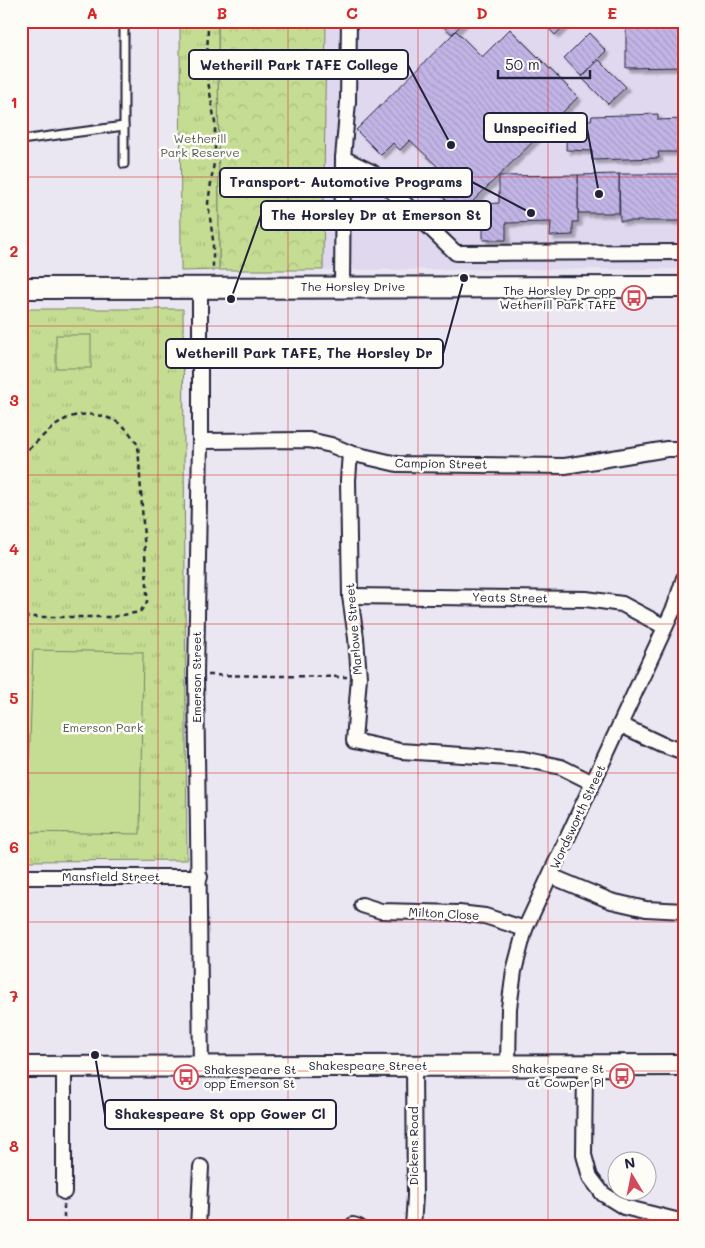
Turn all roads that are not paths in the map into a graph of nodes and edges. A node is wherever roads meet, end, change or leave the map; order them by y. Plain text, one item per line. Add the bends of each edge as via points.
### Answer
1 (124, 21) edge
2 (349, 21) edge
3 (124, 126) junction
4 (21, 140) edge
5 (343, 158) junction
6 (124, 164) dead end
7 (684, 252) edge
8 (684, 287) edge
9 (21, 288) edge
10 (200, 288) junction
11 (342, 288) junction
12 (200, 441) junction
13 (684, 449) edge
14 (350, 453) junction
15 (684, 578) edge
16 (350, 596) junction
17 (665, 627) junction
18 (621, 725) junction
19 (684, 752) edge
20 (593, 783) junction
21 (551, 876) junction
22 (21, 877) edge
23 (200, 877) junction
24 (362, 905) dead end
25 (684, 911) edge
26 (525, 929) junction
27 (508, 1065) junction
28 (584, 1065) junction
29 (684, 1065) edge
30 (201, 1066) junction
31 (414, 1066) junction
32 (21, 1067) edge
33 (64, 1067) junction
34 (201, 1167) dead end
35 (64, 1192) road end
36 (684, 1222) edge
37 (198, 1227) edge
38 (413, 1227) edge

1 - 3 lane
2 - 5 street via 348,102
3 - 4 lane
3 - 6 lane
5 - 7 street via 372,172 456,253
5 - 11 street
8 - 11 street, The Horsley Drive
9 - 10 street, The Horsley Drive
10 - 11 street, The Horsley Drive
10 - 12 street, Emerson Street
12 - 14 street, Campion Street via 309,440
12 - 23 street, Emerson Street via 196,675
13 - 14 street, Campion Street via 565,466 397,464
14 - 16 street, Marlowe Street
15 - 17 street, Wordsworth Street
16 - 17 street, Yeats Street via 586,599 622,604
16 - 20 street, Marlowe Street via 359,677 354,741 402,751 522,759 561,767
17 - 18 street, Wordsworth Street
18 - 19 street
18 - 20 street, Wordsworth Street
20 - 21 street, Wordsworth Street
21 - 25 street via 612,901 646,909
21 - 26 street, Wordsworth Street
22 - 23 street, Mansfield Street
23 - 30 street, Emerson Street
24 - 26 street, Milton Close via 381,910 485,916
26 - 27 street, Wordsworth Street via 509,1008
27 - 28 street, Shakespeare Street
27 - 31 street, Shakespeare Street
28 - 29 street, Shakespeare Street
28 - 36 street via 584,1155 590,1178 603,1194 624,1207
30 - 31 street, Shakespeare Street
30 - 33 street, Shakespeare Street
31 - 38 street, Dickens Road
32 - 33 street, Shakespeare Street
33 - 35 street
34 - 37 street

